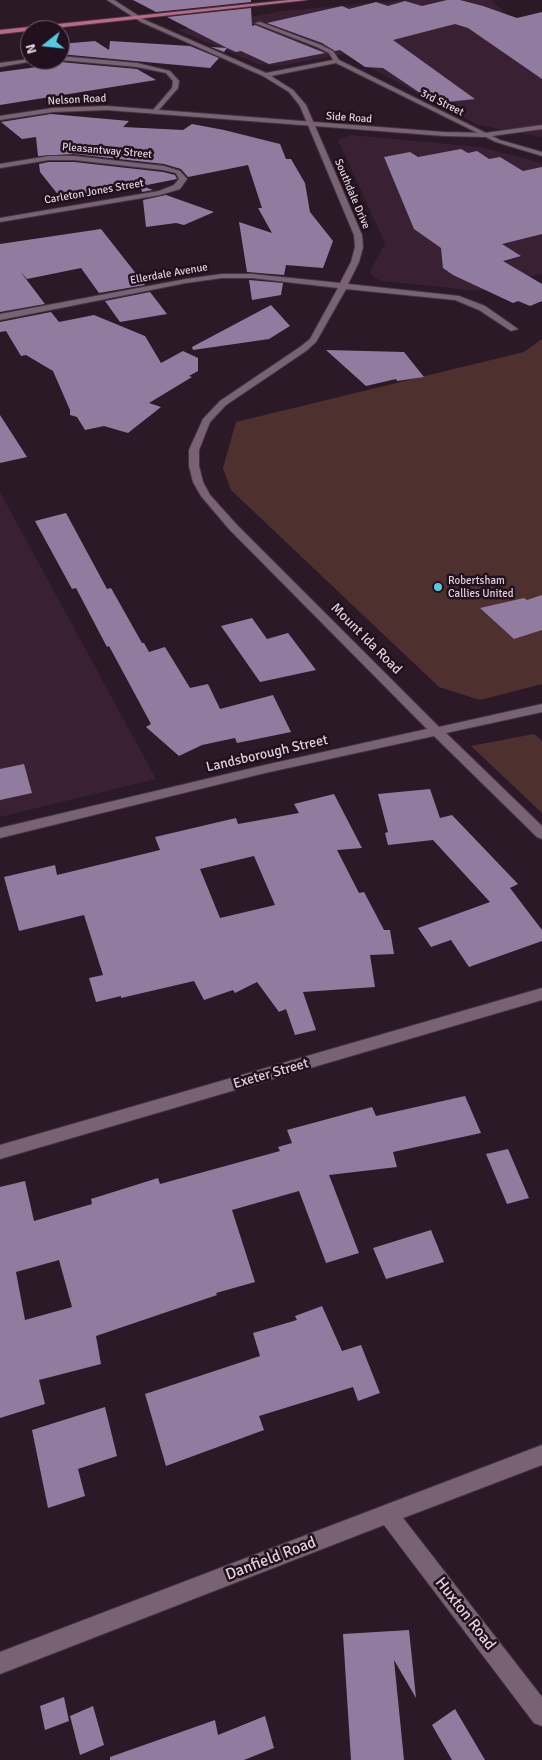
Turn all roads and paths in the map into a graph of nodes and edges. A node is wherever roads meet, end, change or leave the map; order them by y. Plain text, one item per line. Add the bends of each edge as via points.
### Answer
1 (110, 0) edge
2 (304, 0) edge
3 (135, 10) dead end
4 (126, 11) junction
5 (116, 12) dead end
6 (136, 17) junction
7 (258, 23) dead end
8 (0, 32) edge
9 (70, 59) edge
10 (337, 61) junction
11 (20, 63) edge
12 (0, 66) edge
13 (265, 75) junction
14 (155, 111) junction
15 (0, 118) edge
16 (310, 126) junction
17 (542, 127) edge
18 (485, 135) junction
19 (542, 154) edge
20 (0, 166) edge
21 (182, 175) joint
22 (0, 220) edge
23 (343, 286) junction
24 (0, 317) edge
25 (514, 329) dead end
26 (194, 450) joint
27 (542, 708) edge
28 (437, 732) junction
29 (0, 833) edge
30 (542, 834) edge
31 (542, 994) edge
32 (0, 1152) edge
33 (542, 1455) edge
34 (388, 1514) junction
35 (0, 1663) edge
36 (542, 1715) edge

1 - 4 street, Southdale Drive
2 - 6 main road
3 - 4 main road
4 - 5 main road
4 - 6 street, Southdale Drive
6 - 8 main road
6 - 13 street, Southdale Drive
7 - 10 street, 3rd Street via 319,46 331,52
9 - 14 street via 137,64 168,72 176,81 175,88
10 - 13 street
10 - 18 street, 3rd Street
11 - 12 street
13 - 16 street, Southdale Drive via 283,84 297,97
14 - 15 street, Nelson Road via 82,108
14 - 16 street, Side Road
16 - 18 street, Side Road
16 - 23 street, Southdale Drive via 358,234 357,255
17 - 18 street, Side Road
18 - 19 street, 3rd Street
20 - 21 street, Pleasantway Street via 48,158 74,158 144,165 173,170
21 - 22 street, Carleton Jones Street via 182,183 170,190
23 - 24 street, Ellerdale Avenue via 222,276
23 - 25 street, Ellerdale Avenue via 463,300
23 - 26 street, Southdale Drive via 312,340 212,413
26 - 28 street, Mount Ida Road via 198,482 218,512
27 - 28 street, Landsborough Street
28 - 29 street, Landsborough Street via 265,769
28 - 30 street, Mount Ida Road
31 - 32 street, Exeter Street
33 - 34 street, Danfield Road
34 - 35 street, Danfield Road
34 - 36 street, Huxton Road

